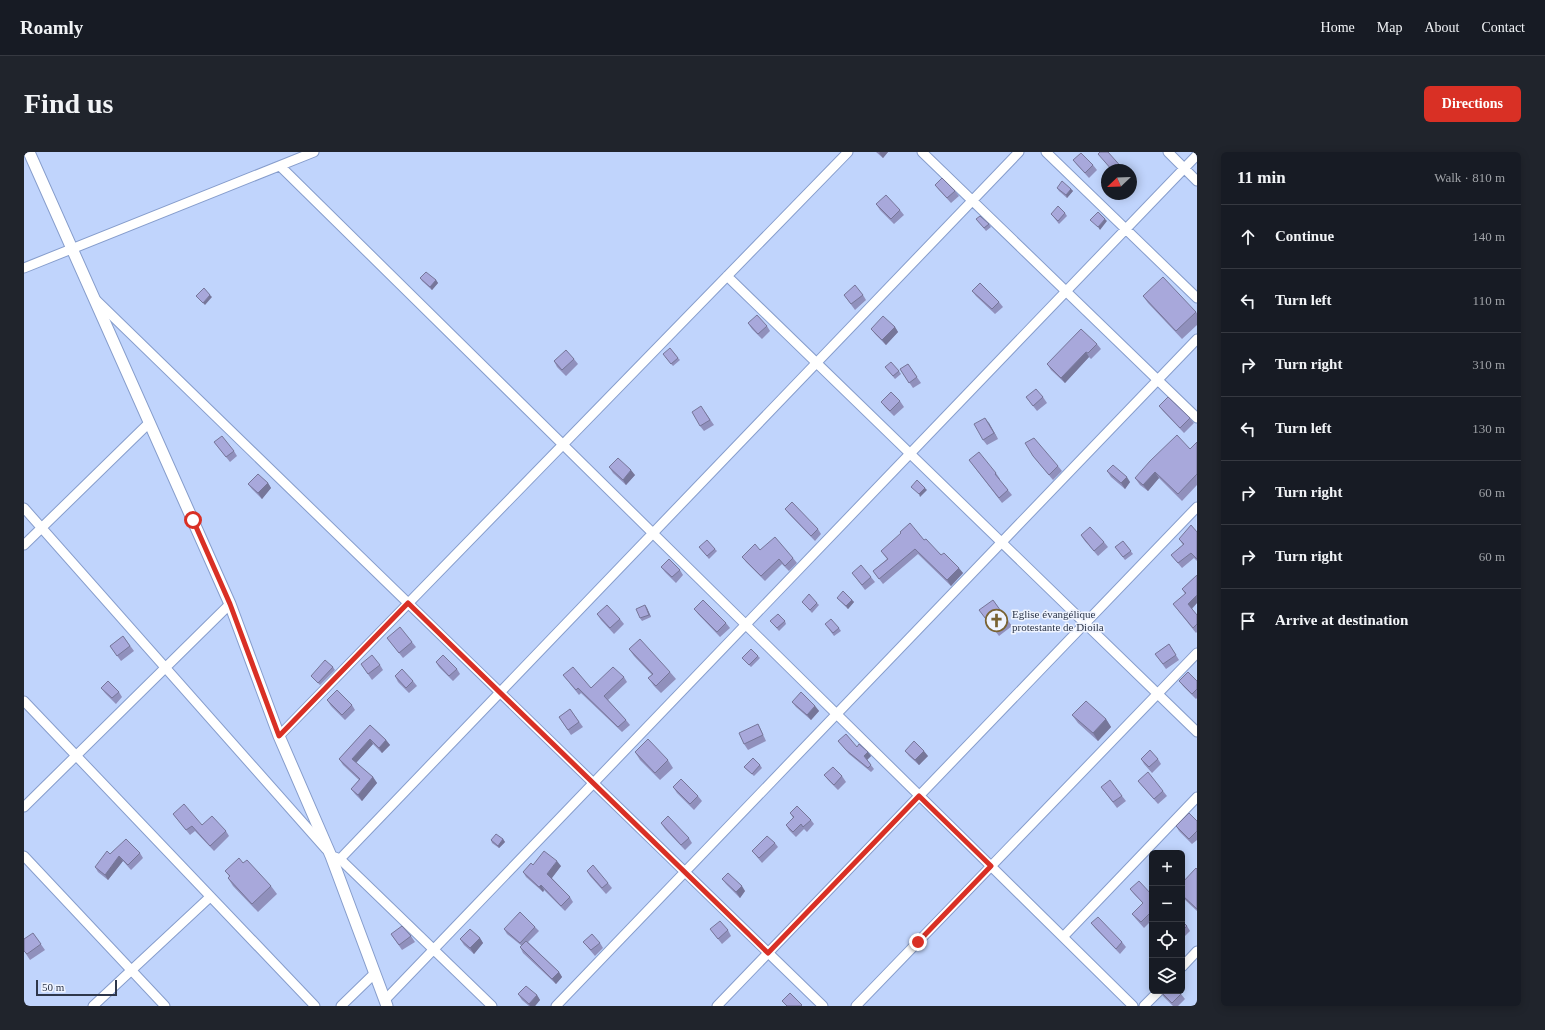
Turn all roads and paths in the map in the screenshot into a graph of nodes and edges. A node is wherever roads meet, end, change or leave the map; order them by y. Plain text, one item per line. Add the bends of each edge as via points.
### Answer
1 (29, 152) edge
2 (314, 152) edge
3 (848, 152) edge
4 (922, 152) edge
5 (1019, 152) edge
6 (1046, 152) edge
7 (1168, 152) edge
8 (1197, 155) edge
9 (280, 166) junction
10 (1185, 168) junction
11 (1197, 181) edge
12 (972, 201) junction
13 (1126, 229) junction
14 (71, 249) junction
15 (24, 268) edge
16 (727, 276) junction
17 (1066, 291) junction
18 (92, 297) junction
19 (1197, 298) edge
20 (1197, 339) edge
21 (817, 363) junction
22 (1158, 380) junction
23 (1197, 418) edge
24 (149, 423) junction
25 (563, 444) junction
26 (910, 453) junction
27 (1197, 507) edge
28 (24, 508) edge
29 (42, 528) junction
30 (653, 533) junction
31 (1002, 542) junction
32 (24, 544) edge
33 (408, 603) junction
34 (230, 604) junction
35 (1085, 623) junction
36 (746, 625) junction
37 (1197, 653) edge
38 (166, 668) junction
39 (500, 692) junction
40 (1158, 694) junction
41 (24, 701) edge
42 (837, 714) junction
43 (1197, 732) edge
44 (279, 736) junction
45 (76, 756) junction
46 (593, 783) junction
47 (919, 796) junction
48 (1197, 797) edge
49 (24, 807) edge
50 (24, 856) edge
51 (336, 857) junction
52 (991, 866) junction
53 (685, 872) junction
54 (210, 897) junction
55 (1063, 937) junction
56 (433, 949) junction
57 (1197, 951) edge
58 (768, 953) junction
59 (1185, 964) edge
60 (131, 970) junction
61 (374, 973) junction
62 (1156, 994) edge
63 (386, 1003) edge
64 (93, 1006) edge
65 (165, 1006) edge
66 (315, 1006) edge
67 (342, 1006) edge
68 (492, 1006) edge
69 (556, 1006) edge
70 (717, 1006) edge
71 (823, 1006) edge
72 (856, 1006) edge
73 (1133, 1006) edge
74 (1144, 1006) edge

1 - 14 street
2 - 9 street
3 - 16 street
4 - 12 street
5 - 12 street
6 - 13 street
7 - 10 street
8 - 10 street
9 - 14 street
9 - 25 street
10 - 11 street
10 - 13 street
12 - 17 street
12 - 21 street
13 - 17 street
13 - 19 street
14 - 15 street
14 - 18 street
16 - 21 street
16 - 25 street
17 - 22 street
17 - 26 street
18 - 24 street
18 - 33 street
20 - 22 street
21 - 26 street
21 - 30 street
22 - 23 street
22 - 31 street
24 - 29 street
24 - 34 street
25 - 30 street
25 - 33 street
26 - 31 street
26 - 36 street
27 - 35 street
28 - 29 street
29 - 32 street
29 - 38 street
30 - 36 street
30 - 39 street
31 - 35 street
31 - 42 street
33 - 39 street
33 - 44 street
34 - 38 street
34 - 44 street
35 - 40 street
35 - 47 street
36 - 42 street
36 - 46 street
37 - 40 street
38 - 45 street
38 - 51 street
39 - 46 street
39 - 51 street
40 - 43 street
40 - 52 street
41 - 45 street
42 - 47 street
42 - 53 street
44 - 51 street
45 - 49 street
45 - 54 street
46 - 53 street
46 - 56 street
47 - 52 street
47 - 58 street
48 - 55 street
50 - 60 street
51 - 56 street
51 - 61 street
52 - 55 street
52 - 72 street
53 - 58 street
53 - 69 street
54 - 60 street
54 - 66 street
55 - 73 street
56 - 63 street
56 - 68 street
57 - 59 street
58 - 70 street
58 - 71 street
60 - 64 street
60 - 65 street
61 - 63 street
61 - 67 street
62 - 74 street

